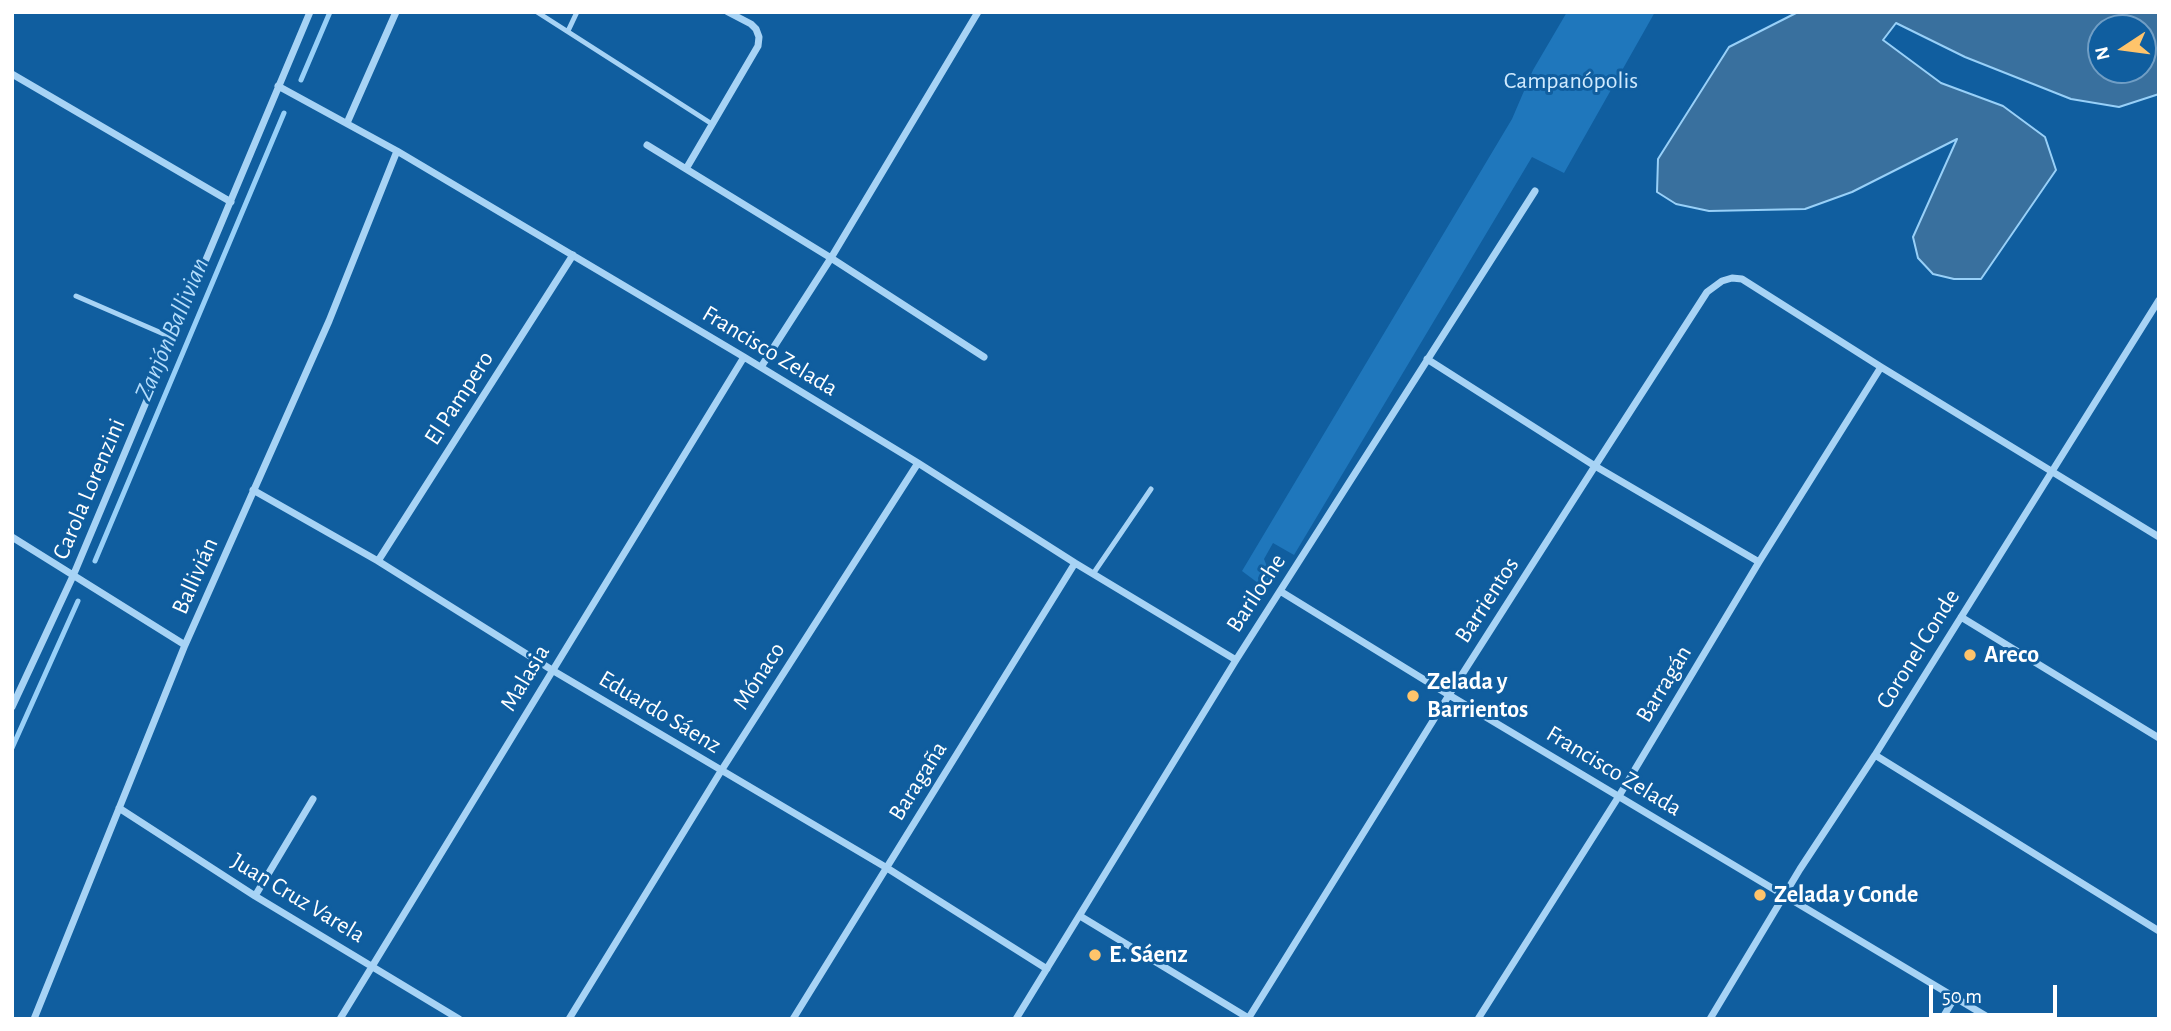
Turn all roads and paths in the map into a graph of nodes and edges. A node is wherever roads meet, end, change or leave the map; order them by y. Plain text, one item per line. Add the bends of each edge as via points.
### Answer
1 (310, 12) edge
2 (396, 12) edge
3 (537, 12) edge
4 (577, 12) edge
5 (728, 12) edge
6 (978, 12) edge
7 (568, 32) junction
8 (12, 74) edge
9 (278, 86) junction
10 (347, 123) junction
11 (712, 124) junction
12 (647, 145) dead end
13 (397, 151) junction
14 (686, 169) junction
15 (1535, 191) dead end
16 (231, 202) junction
17 (573, 256) junction
18 (831, 258) junction
19 (76, 296) dead end
20 (2159, 300) edge
21 (173, 338) junction
22 (744, 357) junction
23 (984, 357) dead end
24 (1427, 359) junction
25 (761, 368) junction
26 (1881, 368) junction
27 (918, 463) junction
28 (1595, 466) junction
29 (2052, 472) junction
30 (1151, 489) dead end
31 (253, 490) junction
32 (12, 537) edge
33 (2159, 537) edge
34 (378, 561) junction
35 (1759, 562) junction
36 (1075, 563) junction
37 (1093, 574) junction
38 (73, 576) junction
39 (1280, 592) junction
40 (1961, 617) junction
41 (185, 645) junction
42 (1236, 660) junction
43 (552, 670) junction
44 (1449, 695) junction
45 (12, 707) edge
46 (2159, 738) edge
47 (1875, 755) junction
48 (721, 771) junction
49 (1619, 796) junction
50 (313, 799) dead end
51 (119, 808) junction
52 (887, 868) junction
53 (1785, 895) junction
54 (255, 896) junction
55 (1080, 916) junction
56 (2159, 931) edge
57 (372, 966) junction
58 (1047, 969) junction
59 (1955, 997) junction
60 (1249, 1018) edge
61 (34, 1019) edge
62 (340, 1019) edge
63 (459, 1019) edge
64 (569, 1019) edge
65 (793, 1019) edge
66 (1016, 1019) edge
67 (1478, 1019) edge
68 (1710, 1019) edge
69 (1942, 1019) edge
70 (1991, 1019) edge

1 - 9 street, Carola Lorenzini
2 - 10 street
3 - 7 lane
4 - 7 lane
5 - 11 street via 756,29 758,46
6 - 18 street
7 - 11 lane
8 - 16 street
9 - 10 street, Francisco Zelada
9 - 16 street, Carola Lorenzini
10 - 13 street, Francisco Zelada
11 - 14 street
12 - 14 street
13 - 17 street, Francisco Zelada
13 - 31 street, Ballivián via 329,321
14 - 18 street
15 - 24 street, Bariloche
16 - 21 street, Carola Lorenzini
17 - 22 street, Francisco Zelada
17 - 34 street, El Pampero
18 - 23 street
18 - 25 street
19 - 21 lane
20 - 29 street, Coronel Conde
21 - 38 street, Carola Lorenzini
22 - 25 street, Francisco Zelada
22 - 43 street, Malasia
24 - 28 street
24 - 39 street, Bariloche
25 - 27 street, Francisco Zelada
26 - 28 street, Barrientos via 1742,279 1722,281 1707,292
26 - 29 street
26 - 35 street, Barragán
27 - 36 street, Francisco Zelada
27 - 48 street, Mónaco
28 - 35 street
28 - 44 street, Barrientos
29 - 33 street
29 - 40 street, Coronel Conde
30 - 37 lane
31 - 34 street, Eduardo Sáenz
31 - 41 street, Ballivián
32 - 38 street
34 - 43 street, Eduardo Sáenz
35 - 49 street, Barragán
36 - 37 street, Francisco Zelada
36 - 52 street, Baragaña
37 - 42 street, Francisco Zelada
38 - 41 street
38 - 45 street, Carola Lorenzini
39 - 42 street, Bariloche
39 - 44 street, Francisco Zelada
40 - 46 street
40 - 47 street, Coronel Conde
41 - 51 street, Ballivián
42 - 55 street, Bariloche
43 - 48 street, Eduardo Sáenz
43 - 57 street, Malasia
44 - 49 street, Francisco Zelada
44 - 60 street, Barrientos
47 - 53 street, Coronel Conde
47 - 56 street
48 - 52 street, Eduardo Sáenz
48 - 64 street, Mónaco
49 - 53 street, Francisco Zelada
49 - 67 street, Barragán
50 - 54 street
51 - 54 street, Juan Cruz Varela
51 - 61 street, Ballivián
52 - 58 street, Eduardo Sáenz
52 - 65 street, Baragaña
53 - 59 street, Francisco Zelada
53 - 68 street, Coronel Conde
54 - 57 street, Juan Cruz Varela
55 - 58 street, Bariloche
55 - 60 street
57 - 62 street, Malasia
57 - 63 street, Juan Cruz Varela
58 - 66 street, Bariloche
59 - 69 street
59 - 70 street, Francisco Zelada

